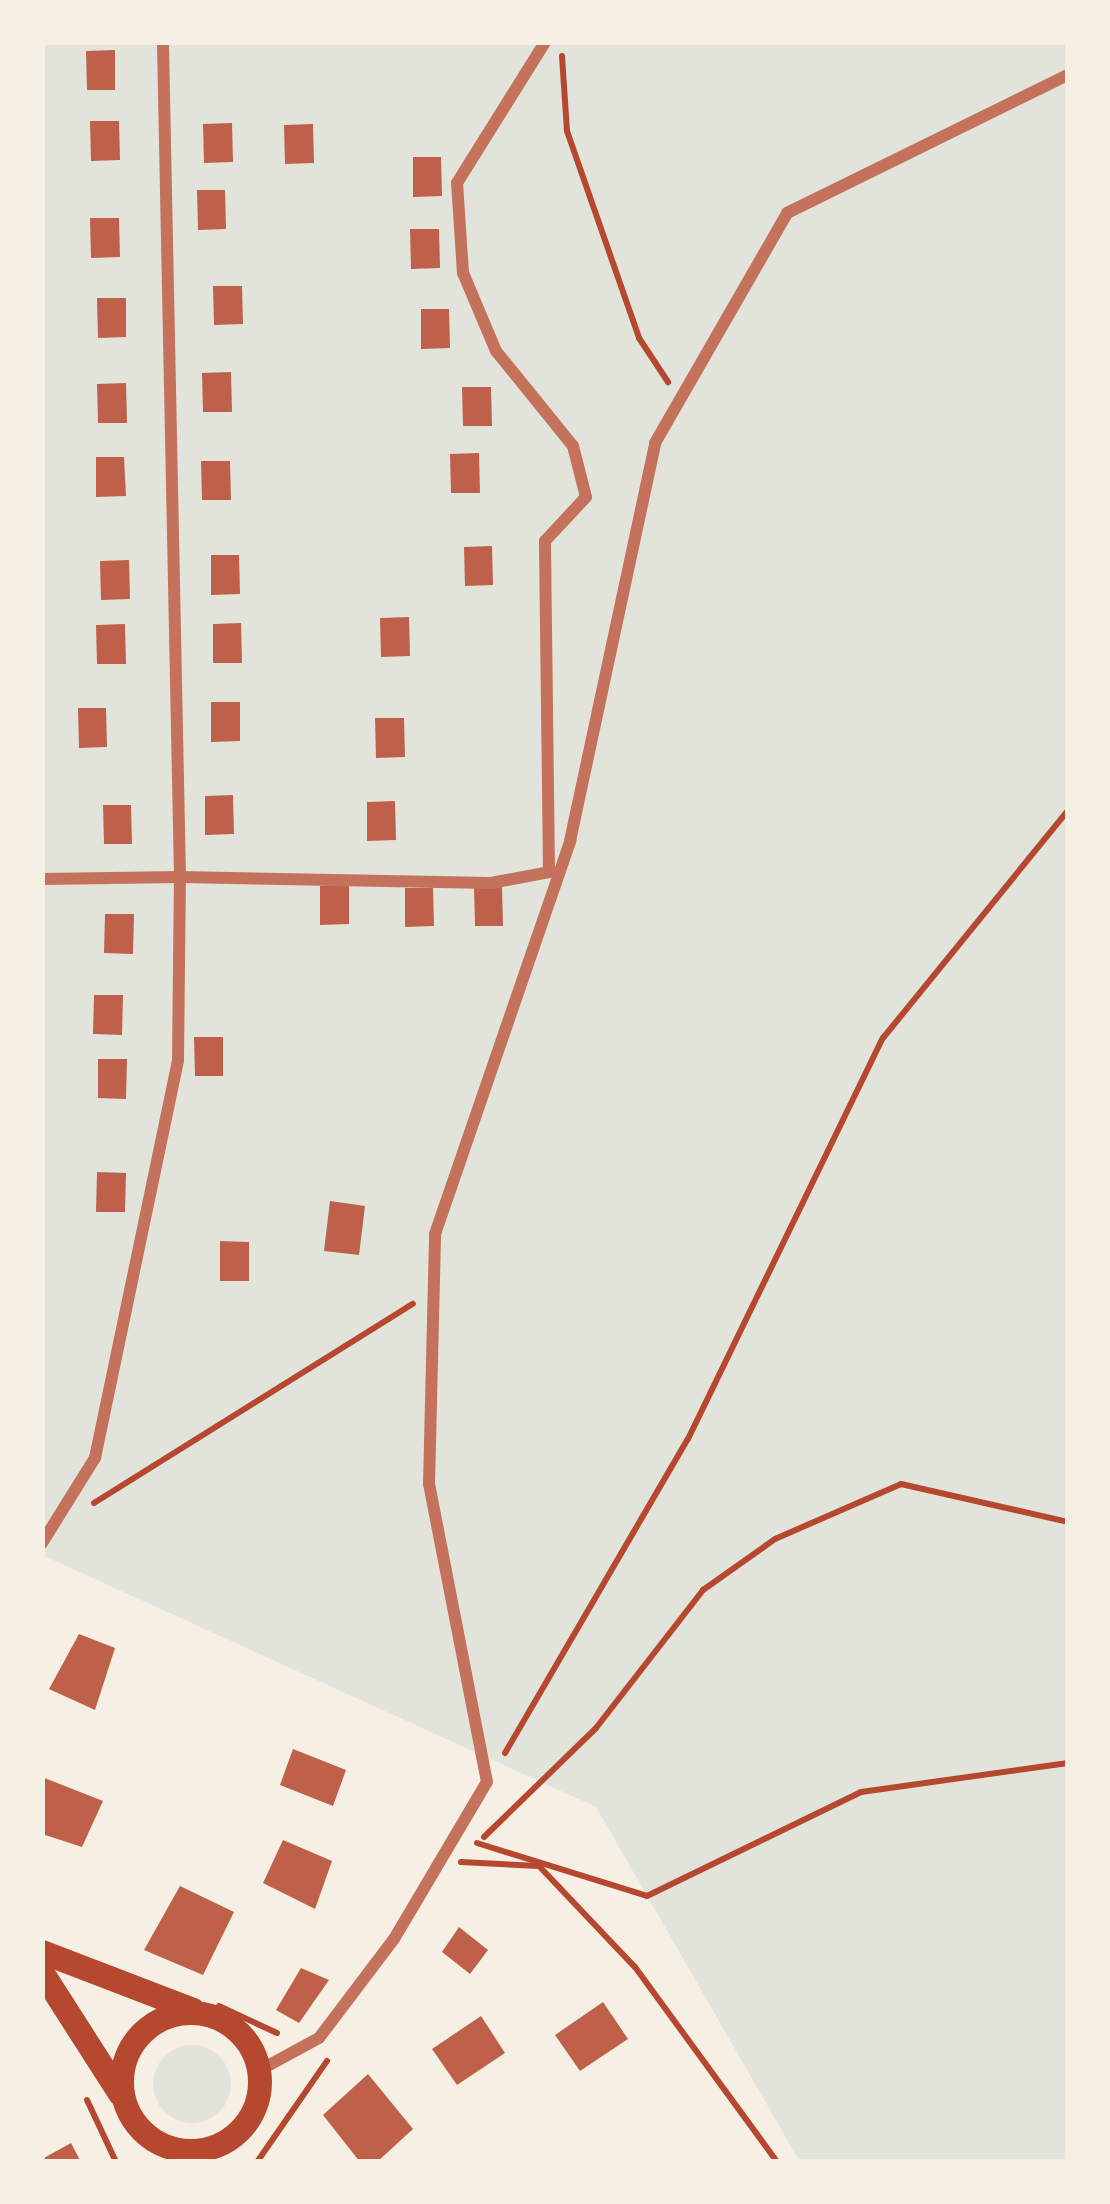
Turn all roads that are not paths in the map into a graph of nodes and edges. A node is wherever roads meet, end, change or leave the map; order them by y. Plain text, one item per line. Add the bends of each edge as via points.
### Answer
1 (163, 42) edge
2 (545, 42) edge
3 (1068, 75) edge
4 (180, 878) junction
5 (42, 879) edge
6 (42, 1543) edge
7 (42, 1952) edge
8 (42, 1972) edge
9 (201, 2013) junction
10 (260, 2070) junction
11 (126, 2107) junction
12 (242, 2131) junction
13 (151, 2162) edge
14 (224, 2162) edge

1 - 4 street
2 - 4 street via 457,183 463,273 496,351 573,446 586,497 545,541 549,872 491,883
3 - 10 street via 787,213 680,400 630,530 570,841 435,1234 429,1484 487,1782 319,2038
4 - 5 street
4 - 6 street via 178,1061 94,1458
7 - 9 main road
8 - 11 main road
9 - 10 main road via 245,2039
9 - 11 main road via 142,2033 122,2075
10 - 12 main road
11 - 12 main road via 146,2135 178,2151 213,2149
11 - 13 main road
12 - 14 main road

